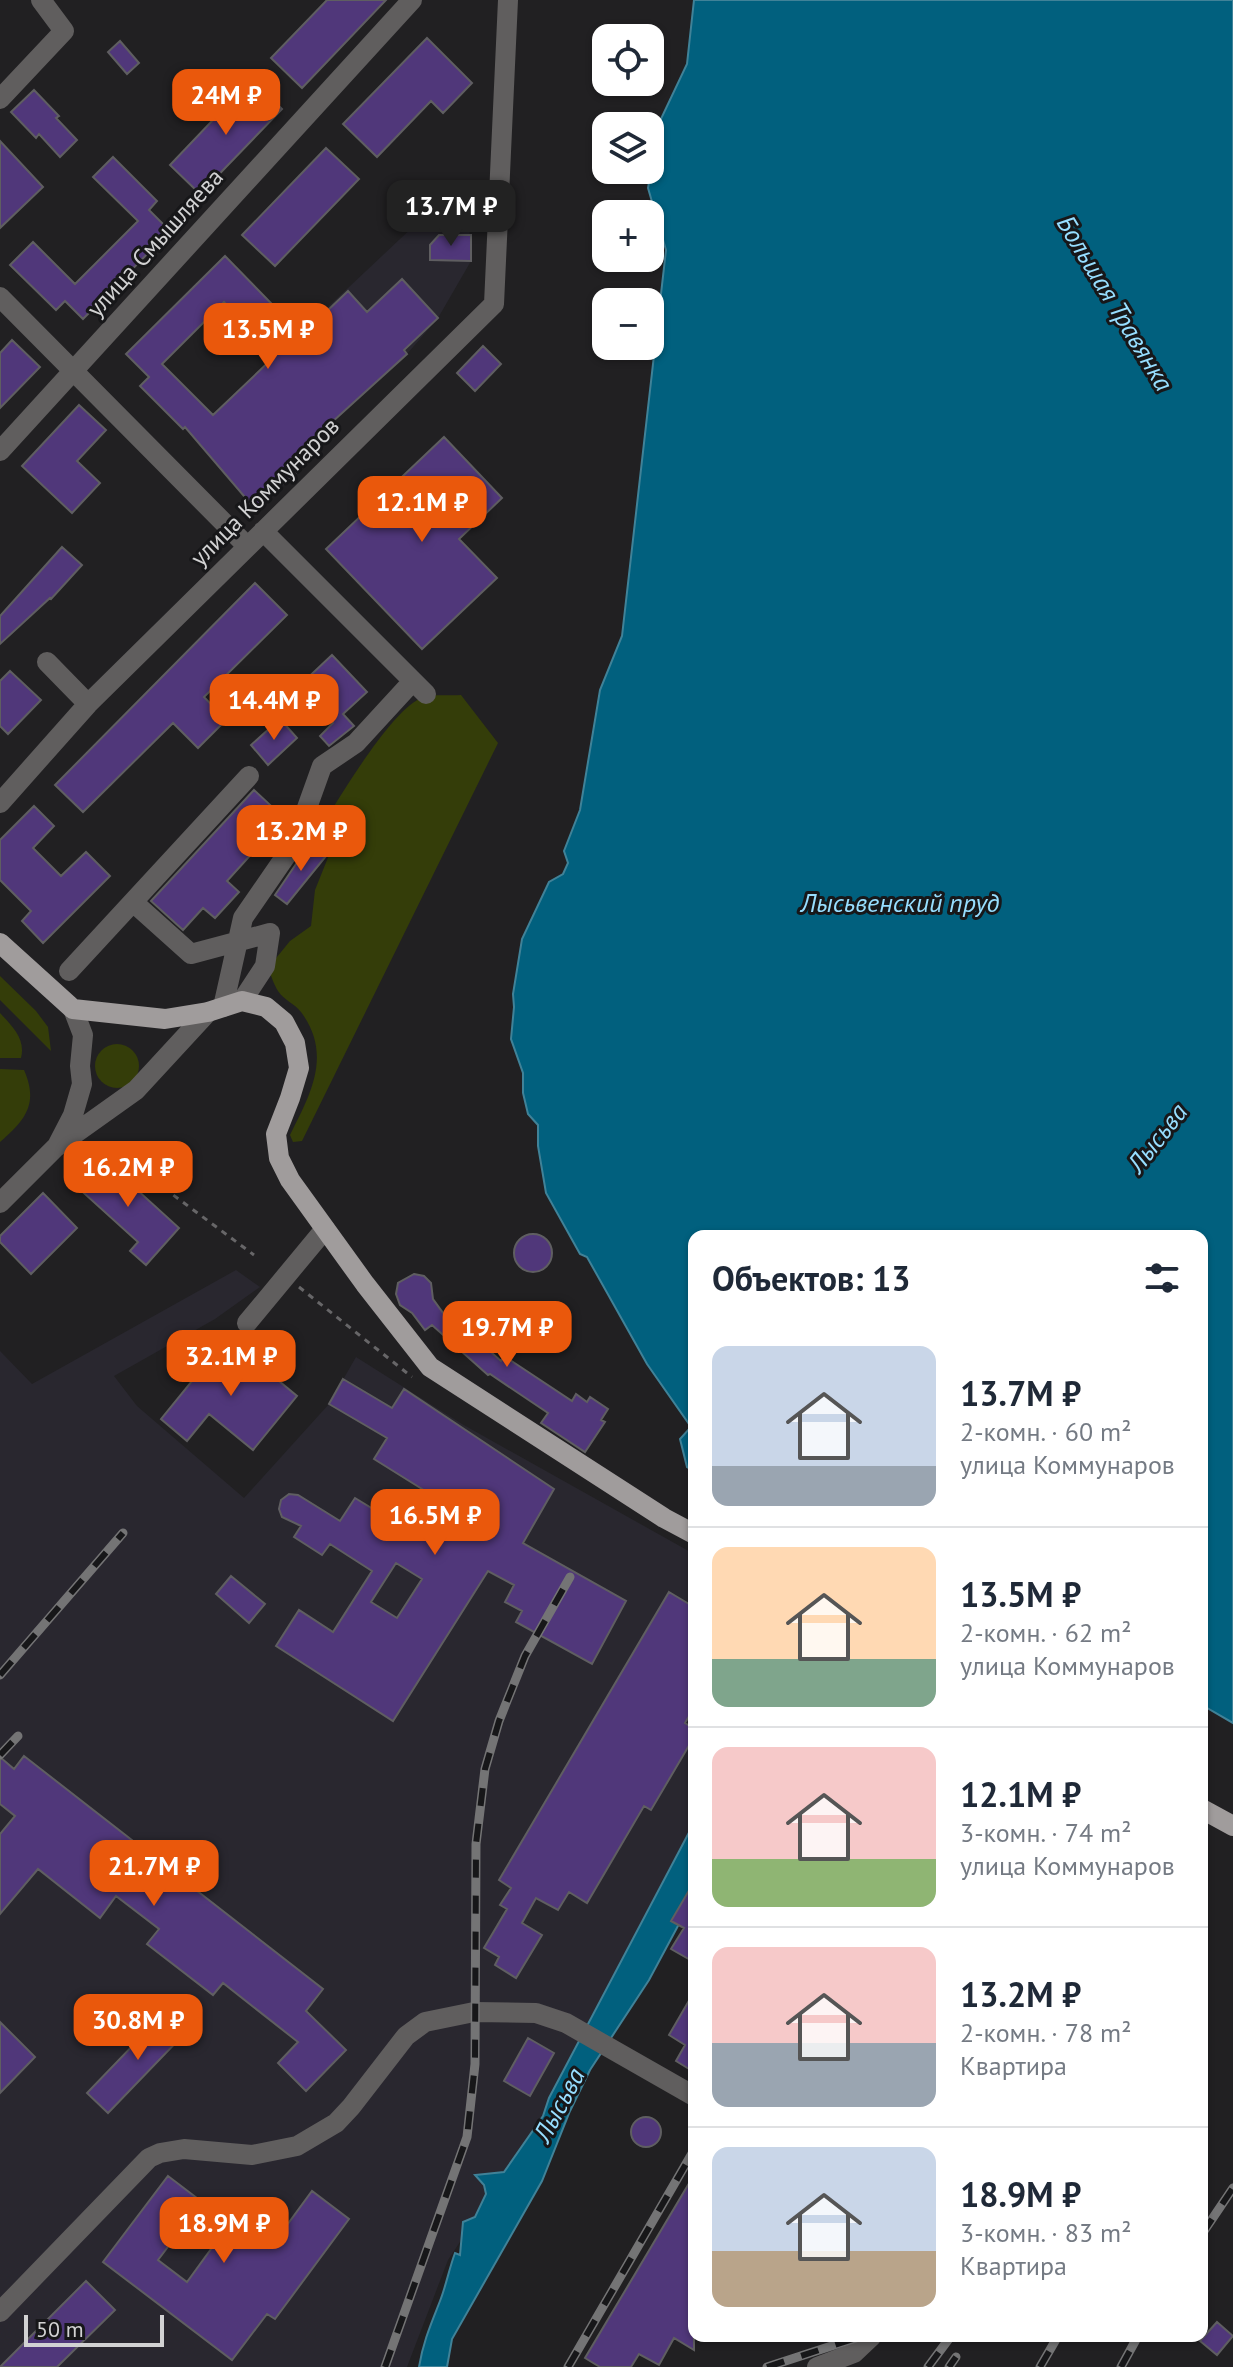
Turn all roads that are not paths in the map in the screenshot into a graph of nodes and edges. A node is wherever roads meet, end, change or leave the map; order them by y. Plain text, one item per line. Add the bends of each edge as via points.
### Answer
1 (41, 0) edge
2 (412, 0) edge
3 (508, 0) edge
4 (0, 99) edge
5 (0, 297) edge
6 (74, 370) junction
7 (0, 451) edge
8 (263, 531) junction
9 (247, 546) junction
10 (47, 662) dead end
11 (88, 704) junction
12 (249, 776) dead end
13 (0, 803) edge
14 (133, 902) junction
15 (0, 943) edge
16 (237, 943) junction
17 (69, 971) dead end
18 (224, 1007) junction
19 (73, 1009) junction
20 (56, 1147) junction
21 (0, 1203) edge
22 (325, 1229) junction
23 (247, 1323) dead end
24 (688, 1531) edge
25 (1208, 1812) edge
26 (1233, 1826) edge
27 (688, 2093) edge
28 (0, 2312) edge
29 (866, 2342) edge
30 (817, 2367) edge

1 - 4 street via 64,31
2 - 6 street, улица Смышляева
3 - 8 street, улица Коммунаров via 494,304
5 - 6 street
6 - 7 street, улица Смышляева
6 - 9 street
8 - 9 street, улица Коммунаров
8 - 16 street via 419,687 322,766 294,844 243,918
9 - 11 street, улица Коммунаров
10 - 11 street
11 - 13 street, улица Коммунаров
12 - 14 street
14 - 16 street via 191,954
14 - 17 street
15 - 19 main road
16 - 18 street
16 - 18 street via 270,933 265,966
18 - 19 main road via 165,1019
18 - 20 street via 136,1090
18 - 22 main road via 266,1007 284,1022 295,1043 299,1068 276,1134 279,1158
19 - 20 street via 83,1035 82,1084
20 - 21 street
22 - 23 street
22 - 24 main road via 430,1367
25 - 26 main road
27 - 28 street via 566,2023 536,2013 474,2012 425,2022 406,2036 336,2123 297,2146 252,2155 184,2149 149,2158
29 - 30 street via 854,2353

